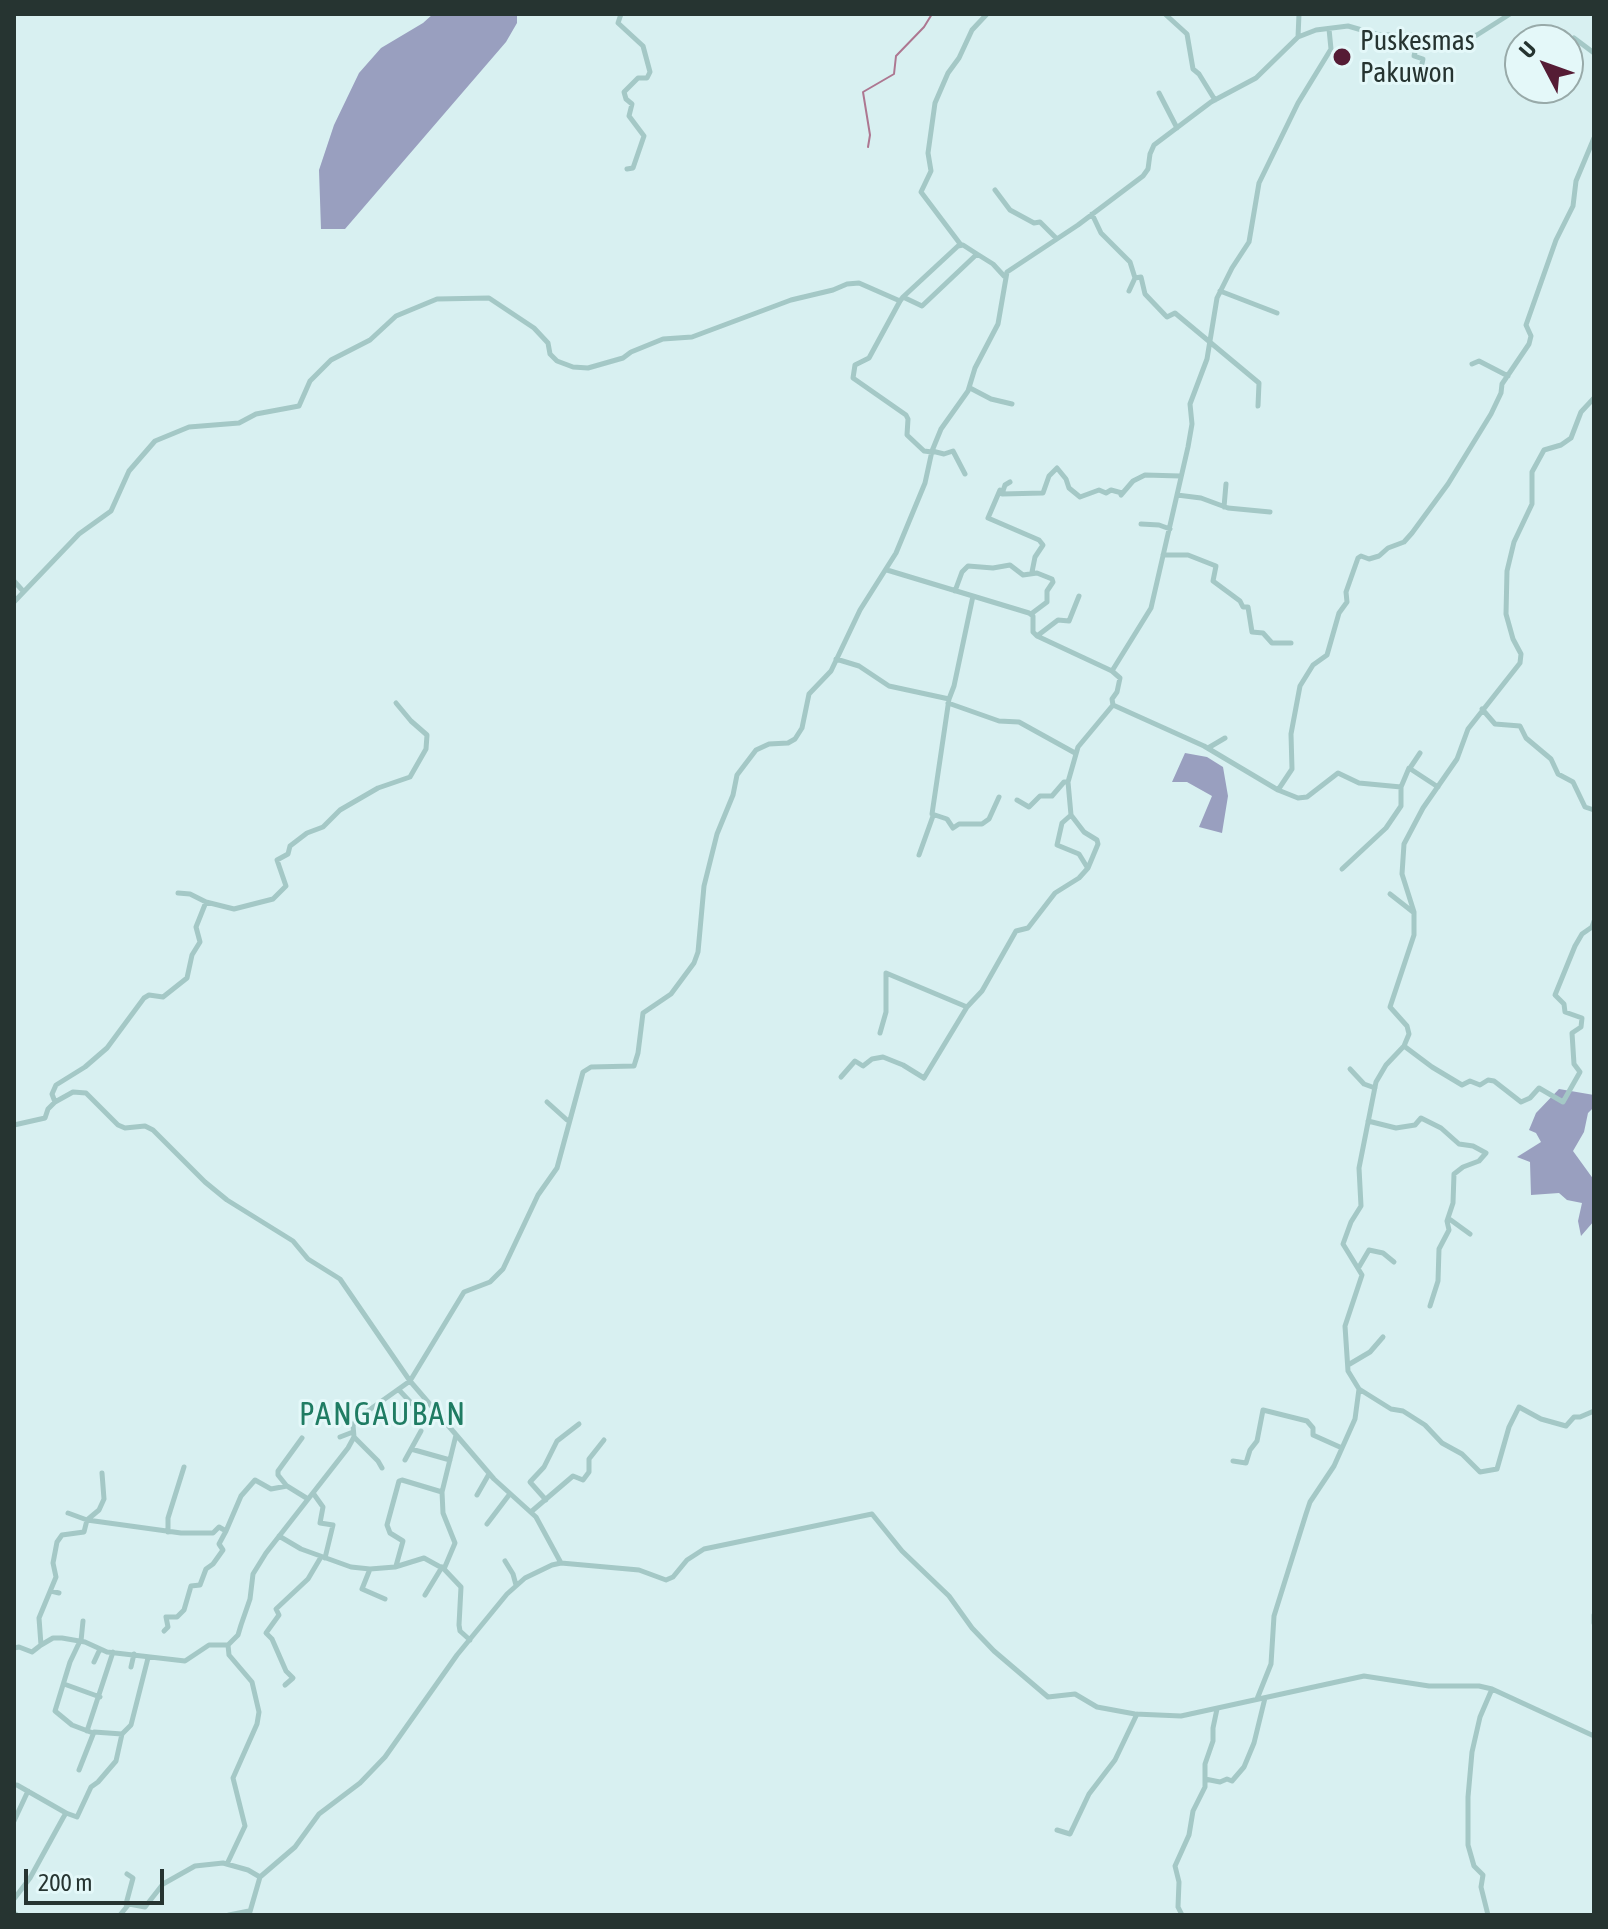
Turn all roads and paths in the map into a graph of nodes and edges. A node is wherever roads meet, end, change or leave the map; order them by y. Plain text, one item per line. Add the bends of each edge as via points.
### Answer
1 (621, 14) edge
2 (987, 14) edge
3 (1165, 14) edge
4 (1299, 14) edge
5 (1510, 14) edge
6 (1329, 29) junction
7 (1298, 37) junction
8 (1419, 37) junction
9 (1420, 73) dead end
10 (1159, 93) dead end
11 (1215, 100) junction
12 (1177, 128) junction
13 (1594, 138) edge
14 (627, 169) dead end
15 (995, 190) dead end
16 (1092, 214) junction
17 (1056, 238) junction
18 (961, 245) junction
19 (977, 254) junction
20 (1004, 276) junction
21 (1135, 278) junction
22 (1129, 291) dead end
23 (1220, 291) junction
24 (902, 299) junction
25 (1277, 313) dead end
26 (1209, 339) junction
27 (1472, 364) dead end
28 (1508, 376) junction
29 (970, 388) junction
30 (1594, 398) edge
31 (1012, 404) dead end
32 (1258, 406) dead end
33 (932, 451) junction
34 (965, 474) dead end
35 (1180, 476) junction
36 (1226, 484) dead end
37 (1177, 495) junction
38 (1224, 507) junction
39 (1270, 512) dead end
40 (1141, 524) dead end
41 (1170, 529) junction
42 (1163, 555) junction
43 (887, 570) junction
44 (1032, 572) junction
45 (14, 581) edge
46 (23, 591) junction
47 (955, 591) junction
48 (973, 596) junction
49 (1079, 596) dead end
50 (14, 602) edge
51 (1031, 614) junction
52 (1037, 636) junction
53 (1291, 643) dead end
54 (836, 659) junction
55 (1112, 671) junction
56 (949, 701) junction
57 (396, 703) dead end
58 (1113, 705) junction
59 (1482, 709) junction
60 (1225, 738) dead end
61 (1208, 748) junction
62 (1075, 753) junction
63 (1420, 753) dead end
64 (1409, 768) junction
65 (1068, 782) junction
66 (1401, 787) junction
67 (1438, 787) junction
68 (1278, 790) junction
69 (999, 797) dead end
70 (1017, 800) dead end
71 (1594, 810) edge
72 (1071, 815) junction
73 (933, 816) junction
74 (919, 855) dead end
75 (1088, 868) junction
76 (1342, 869) dead end
77 (178, 893) dead end
78 (1390, 894) dead end
79 (206, 902) junction
80 (1414, 912) junction
81 (1594, 921) edge
82 (967, 1007) junction
83 (880, 1033) dead end
84 (1404, 1046) junction
85 (1350, 1069) dead end
86 (841, 1077) dead end
87 (1375, 1088) junction
88 (55, 1102) junction
89 (547, 1102) dead end
90 (568, 1120) junction
91 (1368, 1121) junction
92 (14, 1125) edge
93 (1448, 1218) junction
94 (1470, 1234) dead end
95 (1394, 1262) dead end
96 (1359, 1267) junction
97 (1430, 1306) dead end
98 (1383, 1337) dead end
99 (1347, 1366) junction
100 (410, 1381) junction
101 (1359, 1389) junction
102 (399, 1390) junction
103 (415, 1407) dead end
104 (1594, 1411) edge
105 (579, 1424) dead end
106 (421, 1431) dead end
107 (353, 1434) junction
108 (456, 1435) junction
109 (340, 1437) dead end
110 (302, 1438) dead end
111 (604, 1440) dead end
112 (1342, 1448) junction
113 (411, 1449) junction
114 (405, 1460) dead end
115 (450, 1460) junction
116 (1233, 1461) dead end
117 (184, 1467) dead end
118 (382, 1468) dead end
119 (102, 1473) dead end
120 (489, 1474) junction
121 (287, 1486) junction
122 (442, 1492) junction
123 (313, 1493) junction
124 (477, 1495) dead end
125 (509, 1495) junction
126 (308, 1499) junction
127 (546, 1500) junction
128 (532, 1511) junction
129 (68, 1513) dead end
130 (87, 1520) junction
131 (487, 1524) dead end
132 (226, 1531) junction
133 (168, 1532) junction
134 (279, 1536) junction
135 (323, 1558) junction
136 (505, 1561) dead end
137 (561, 1563) junction
138 (396, 1567) junction
139 (443, 1568) junction
140 (370, 1569) junction
141 (516, 1585) junction
142 (51, 1591) junction
143 (59, 1593) dead end
144 (425, 1595) dead end
145 (385, 1599) dead end
146 (1594, 1615) edge
147 (83, 1621) dead end
148 (1594, 1623) edge
149 (164, 1631) dead end
150 (470, 1640) junction
151 (80, 1641) junction
152 (41, 1645) junction
153 (228, 1645) junction
154 (14, 1648) edge
155 (100, 1649) junction
156 (113, 1652) junction
157 (134, 1654) junction
158 (148, 1658) junction
159 (94, 1662) dead end
160 (131, 1667) dead end
161 (64, 1684) junction
162 (285, 1685) dead end
163 (1492, 1689) junction
164 (100, 1697) junction
165 (1265, 1698) junction
166 (1257, 1700) junction
167 (1217, 1709) junction
168 (1137, 1714) junction
169 (90, 1732) junction
170 (122, 1734) junction
171 (1594, 1736) edge
172 (79, 1770) dead end
173 (1205, 1779) junction
174 (17, 1785) dead end
175 (28, 1791) junction
176 (66, 1813) junction
177 (14, 1821) edge
178 (1057, 1830) dead end
179 (227, 1864) junction
180 (127, 1874) dead end
181 (260, 1877) junction
182 (14, 1899) edge
183 (126, 1905) junction
184 (249, 1913) edge
185 (1179, 1914) edge
186 (120, 1915) edge
187 (229, 1915) edge
188 (1488, 1915) edge

1 - 14 street via 618,23 642,44 650,72 624,92 632,104 629,116 644,136 633,168
2 - 18 street via 972,30 935,103 928,153 931,171 921,192
3 - 11 street via 1187,34 1193,69
4 - 7 street
5 - 8 street via 1470,38
6 - 7 street
6 - 8 street via 1353,27 1379,35
6 - 23 street via 1331,49 1259,183 1249,242
7 - 11 street via 1256,78
8 - 9 street via 1414,56 1423,59
10 - 12 street
11 - 12 street
12 - 16 street via 1151,149 1146,173
13 - 28 street via 1526,325 1531,336
15 - 17 street via 1010,210 1040,222
16 - 17 street
16 - 21 street via 1101,233 1130,262
17 - 20 street
18 - 19 street
18 - 24 street
19 - 20 street
19 - 24 street via 924,305
20 - 29 street via 998,324
21 - 22 street
21 - 26 street via 1141,277 1145,294 1167,317 1175,313
23 - 25 street
23 - 26 street
24 - 33 street via 869,358 855,365 853,378 906,415 907,435 924,451
24 - 46 street via 859,283 847,284 692,337 663,339 617,360 580,368 557,361 534,328 489,298 437,299 396,316 370,340 331,360 310,381 299,406 256,414 239,423 189,427 155,441 129,471 111,511 79,534
26 - 32 street via 1259,383
26 - 35 street via 1190,404 1192,426
27 - 28 street via 1479,361
28 - 68 street via 1491,414 1412,533 1379,556 1358,558 1327,655 1300,686 1291,734 1292,769
29 - 31 street
29 - 33 street
30 - 59 street via 1581,412 1571,438 1544,450 1534,466 1532,504 1507,571 1506,614 1520,663
33 - 34 street via 953,451
33 - 43 street via 925,483
35 - 37 street
35 - 44 street via 1145,475 1121,494 1099,490 1080,497 1057,468 1043,493 1002,495 1008,483 1002,485 988,518 1039,540 1043,545
36 - 38 street
37 - 38 street
37 - 41 street
38 - 39 street
40 - 41 street
41 - 42 street
42 - 53 street via 1188,555 1216,566 1213,581 1248,607 1252,632 1263,633 1272,643
42 - 55 street via 1151,608
43 - 47 street
43 - 54 street
44 - 47 street via 1023,575 1010,565 968,566
44 - 51 street via 1053,582 1047,602
45 - 46 street
46 - 50 street
47 - 48 street
48 - 51 street
48 - 56 street
49 - 52 street via 1069,621 1058,620
51 - 52 street
52 - 55 street
54 - 56 street via 859,666 889,686
54 - 90 street via 809,694 795,739 756,750 737,775 717,834 704,886 698,952 687,975 643,1013 634,1066 591,1067 583,1072
55 - 58 street via 1120,678
56 - 62 street via 999,721 1019,722
56 - 73 street
57 - 79 street via 427,735 426,749 410,777 378,788 290,846 277,860 286,886 273,899 234,909
58 - 61 street
58 - 62 street
59 - 67 street
59 - 71 street via 1495,724 1520,726 1558,774 1573,782 1585,807
60 - 61 street
61 - 68 street
62 - 65 street
63 - 64 street
64 - 66 street
64 - 67 street
65 - 70 street via 1029,807
65 - 72 street
66 - 68 street via 1359,783 1338,773 1302,799
66 - 76 street via 1401,806 1386,828
67 - 80 street via 1404,844 1402,874
69 - 73 street via 982,824 953,828 946,818
72 - 75 street via 1097,840
72 - 75 street via 1062,823 1057,845 1079,854
73 - 74 street
75 - 82 street via 1055,893 1028,928 1016,931
77 - 79 street
78 - 80 street
79 - 88 street via 187,978 163,997 144,998 107,1048 56,1085
80 - 84 street via 1410,953 1390,1004 1407,1026
81 - 84 street via 1575,946 1555,996 1565,1012 1582,1018 1581,1027 1572,1033 1574,1065 1580,1072 1563,1102 1539,1088 1521,1102 1494,1081 1462,1085
82 - 83 street via 886,973 887,1011
82 - 86 street via 924,1078 883,1057 863,1066 855,1061
84 - 87 street via 1379,1074
85 - 87 street
87 - 91 street
88 - 92 street via 45,1118
88 - 100 street via 73,1092 86,1093 118,1125 153,1130 227,1200 293,1241 308,1259 340,1279
89 - 90 street
90 - 100 street via 557,1168 538,1195 503,1269 490,1282 464,1292
91 - 93 street via 1396,1128 1415,1125 1421,1118 1459,1144 1485,1153 1454,1174
91 - 96 street via 1359,1168 1361,1206 1343,1244
93 - 94 street
93 - 97 street
95 - 96 street via 1368,1250
96 - 99 street via 1362,1275 1345,1326
98 - 99 street
99 - 101 street
100 - 102 street
100 - 108 street
101 - 104 street via 1425,1425 1480,1472 1497,1469 1519,1407 1566,1426 1572,1417
101 - 112 street via 1355,1419
102 - 103 street
102 - 107 street via 358,1418
105 - 127 street via 552,1448 530,1482
106 - 113 street
107 - 109 street
107 - 118 street
107 - 123 street
108 - 115 street
108 - 120 street
110 - 121 street via 278,1471
111 - 127 street via 589,1459 583,1480 573,1476
112 - 116 street via 1313,1435 1307,1422 1263,1410 1246,1463
112 - 166 street via 1310,1502 1274,1616 1271,1664
113 - 114 street
113 - 115 street
115 - 122 street
117 - 133 street
119 - 130 street via 104,1499
120 - 124 street
120 - 125 street
121 - 126 street
121 - 132 street via 271,1489 255,1480 241,1496
122 - 138 street via 400,1480 387,1525 403,1540
122 - 139 street via 443,1513 455,1543
123 - 126 street
123 - 135 street via 323,1507 320,1523 333,1525
125 - 128 street
125 - 131 street
126 - 134 street
127 - 128 street
128 - 137 street
129 - 130 street
130 - 133 street
130 - 142 street via 84,1532 62,1535 57,1542
132 - 133 street via 219,1527 194,1535
132 - 149 street via 219,1545 223,1550 200,1585 191,1586 184,1610 166,1617
134 - 135 street
134 - 153 street via 253,1574 238,1635
135 - 140 street
135 - 162 street via 276,1609 279,1615 266,1633 293,1678
136 - 141 street
137 - 141 street
137 - 168 street via 626,1568 663,1579 714,1546 869,1514 994,1651 1042,1694 1075,1694 1090,1705
138 - 139 street via 424,1558
138 - 140 street
139 - 144 street
139 - 150 street via 461,1587 460,1631
140 - 145 street via 362,1589
141 - 150 street
142 - 143 street
142 - 152 street via 39,1618
146 - 148 street
147 - 151 street
150 - 181 street via 385,1757 319,1814 295,1847
151 - 152 street via 53,1638
151 - 155 street
151 - 161 street
152 - 154 street via 32,1652
153 - 158 street via 209,1645 185,1661
153 - 179 street via 229,1655 252,1682 259,1717 233,1778 245,1826
155 - 156 street
155 - 159 street
156 - 157 street
156 - 164 street
157 - 158 street
157 - 160 street
158 - 170 street via 131,1725
161 - 164 street
161 - 169 street via 55,1712
163 - 165 street via 1364,1676
163 - 171 street
163 - 188 street via 1472,1752 1468,1797 1468,1845 1474,1866 1483,1875
164 - 169 street
165 - 166 street
165 - 173 street via 1244,1767 1232,1781
166 - 167 street
167 - 168 street via 1181,1716
167 - 173 street
168 - 178 street via 1070,1834
169 - 170 street
169 - 172 street
170 - 176 street via 116,1761 91,1787 77,1817
173 - 185 street via 1175,1866
174 - 175 street
175 - 176 street
175 - 177 street
176 - 182 street
179 - 181 street
179 - 183 street via 195,1866 163,1884 144,1908
180 - 183 street via 133,1878
181 - 184 street
183 - 186 street
184 - 187 street

